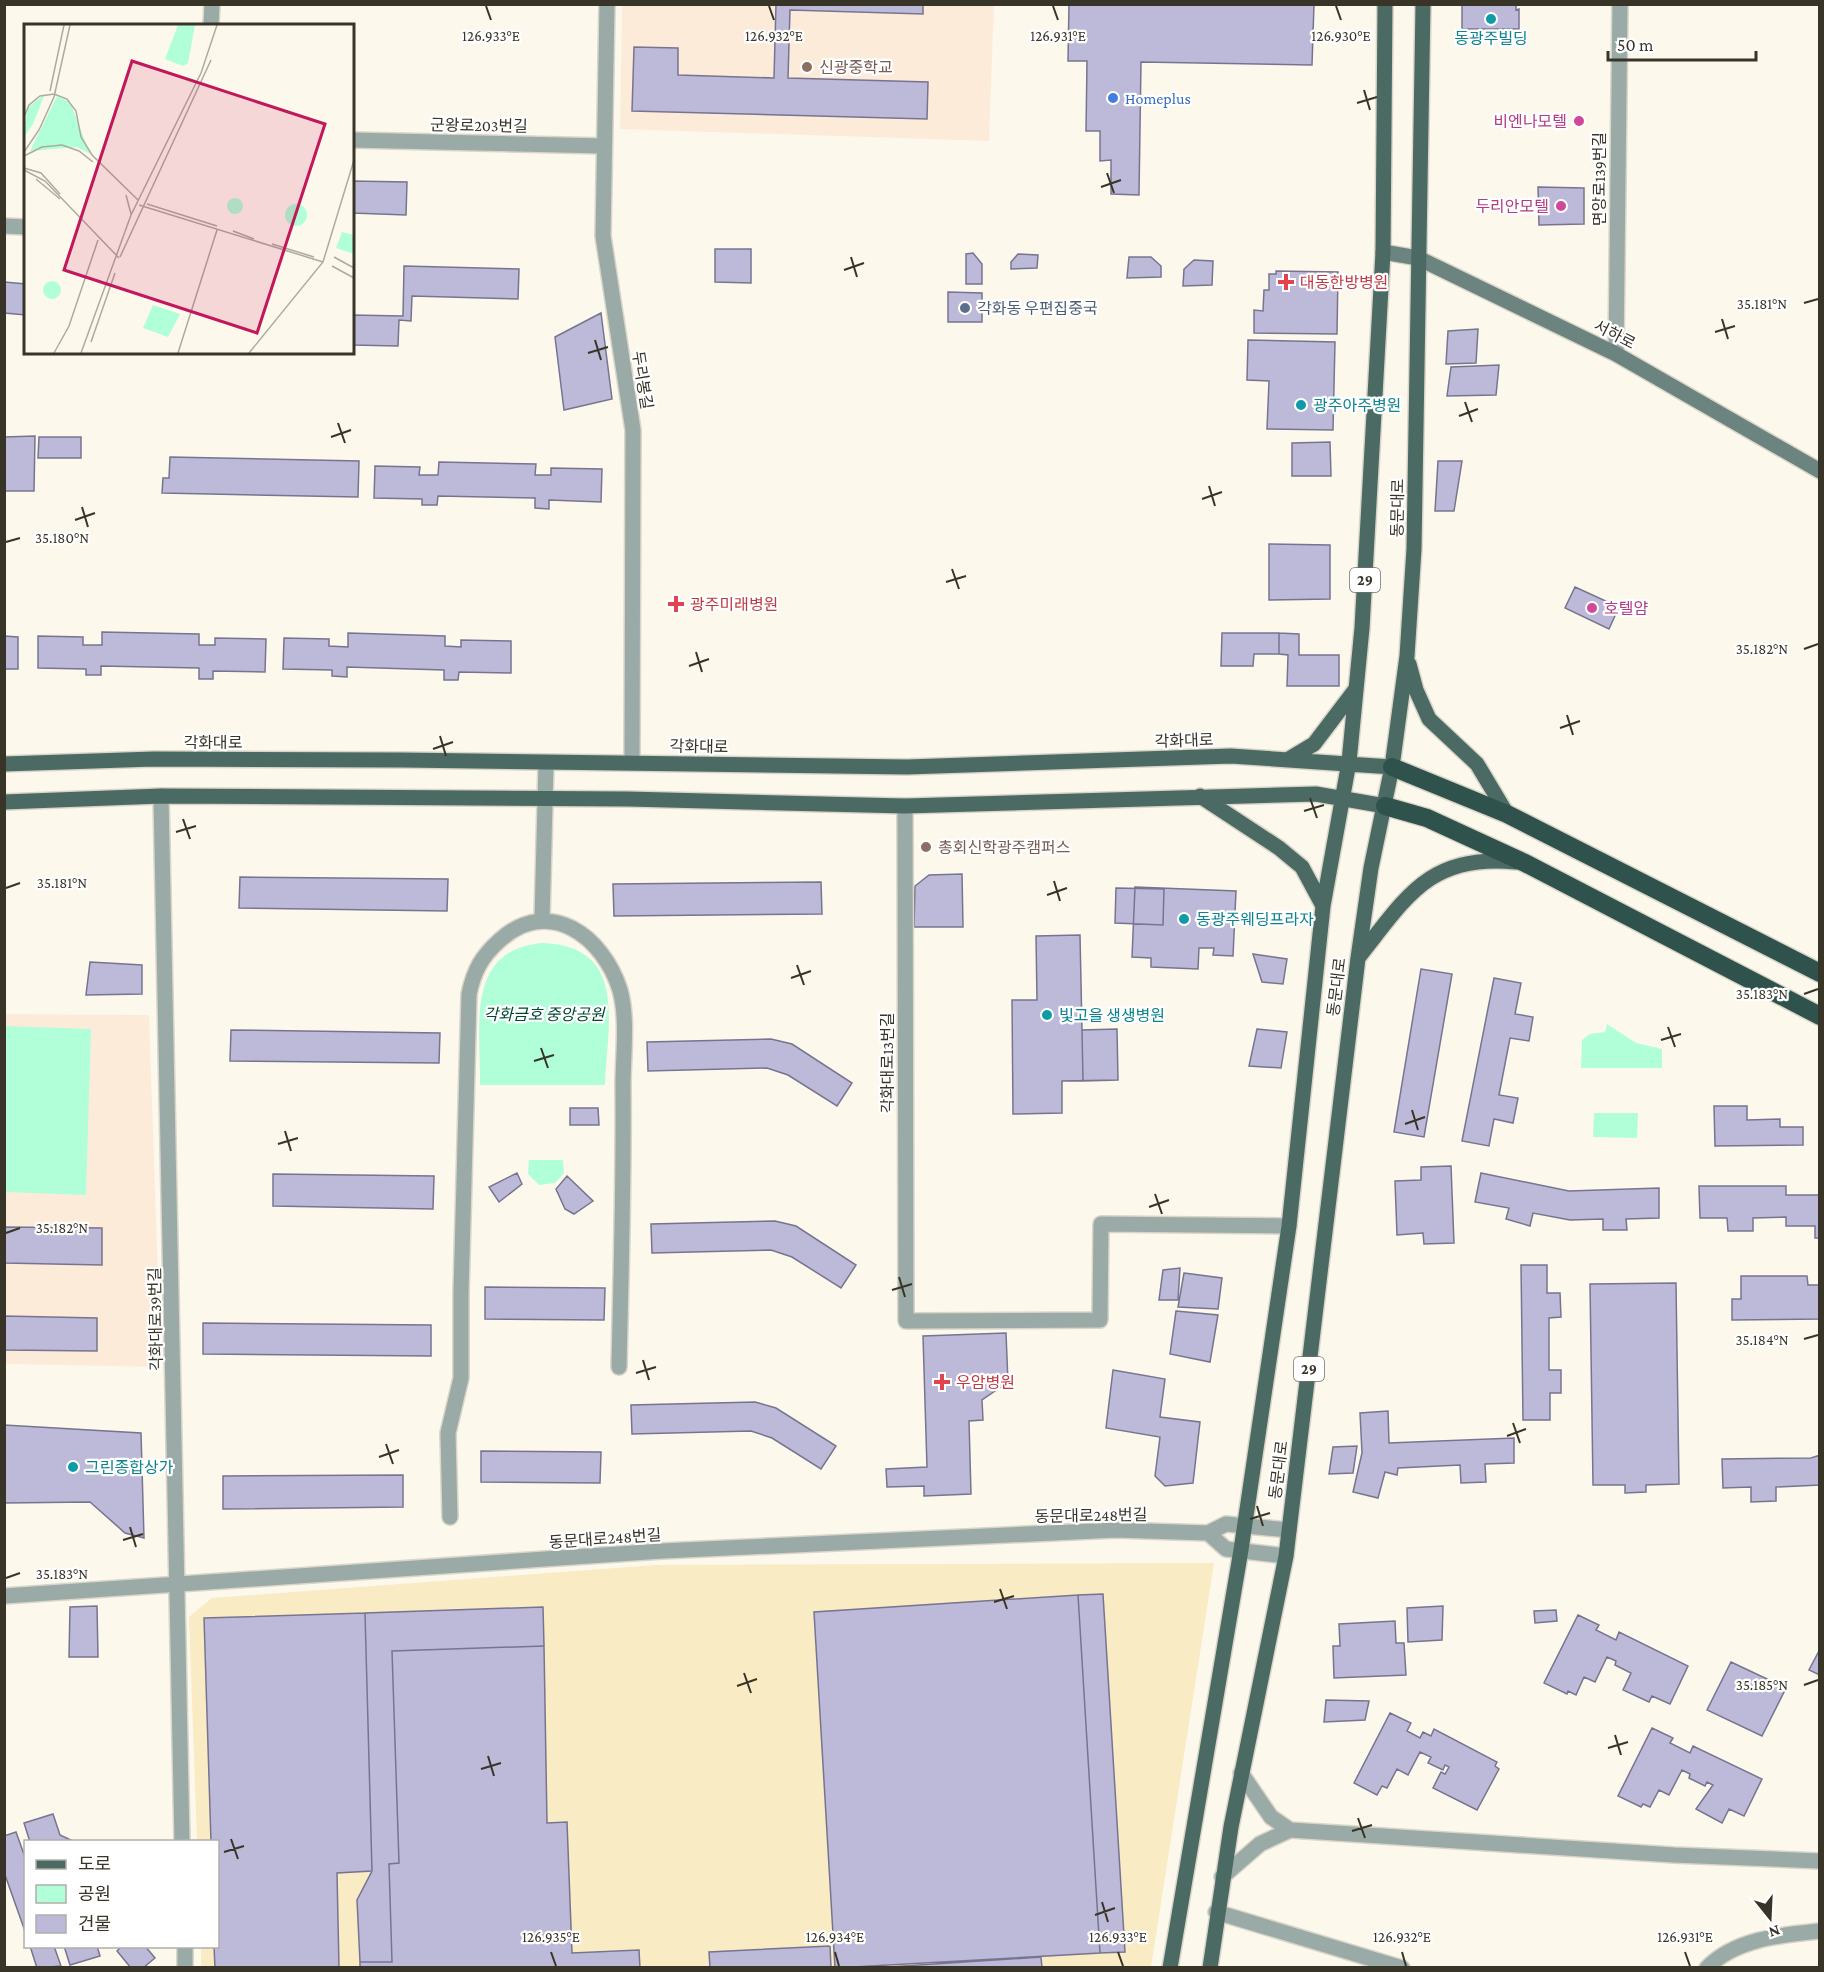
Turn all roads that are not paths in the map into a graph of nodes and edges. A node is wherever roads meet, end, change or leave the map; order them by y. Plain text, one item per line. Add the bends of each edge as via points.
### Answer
1 (212, 4) edge
2 (607, 4) edge
3 (1385, 4) edge
4 (1423, 4) edge
5 (1620, 4) edge
6 (211, 24) edge
7 (354, 140) edge
8 (604, 146) junction
9 (4, 226) edge
10 (24, 227) edge
11 (1383, 252) junction
12 (1418, 258) junction
13 (1616, 354) junction
14 (1820, 471) edge
15 (1407, 656) junction
16 (1355, 690) junction
17 (1289, 759) junction
18 (632, 762) junction
19 (1349, 762) junction
20 (4, 764) edge
21 (546, 764) junction
22 (1392, 767) junction
23 (161, 796) junction
24 (1200, 796) junction
25 (1343, 798) junction
26 (544, 800) junction
27 (4, 802) edge
28 (905, 806) junction
29 (1385, 806) junction
30 (1507, 814) junction
31 (1525, 862) junction
32 (1323, 906) junction
33 (542, 920) junction
34 (1358, 958) junction
35 (1820, 973) edge
36 (1820, 1016) edge
37 (1289, 1226) junction
38 (619, 1367) dead end
39 (450, 1517) dead end
40 (1244, 1525) junction
41 (1289, 1530) junction
42 (1208, 1533) junction
43 (1241, 1550) junction
44 (1286, 1556) junction
45 (177, 1586) junction
46 (4, 1596) edge
47 (1241, 1773) junction
48 (1290, 1830) junction
49 (182, 1840) edge
50 (1820, 1861) edge
51 (1222, 1877) junction
52 (1216, 1912) junction
53 (1820, 1931) edge
54 (184, 1948) edge
55 (185, 1968) edge
56 (1170, 1968) edge
57 (1210, 1968) edge
58 (1402, 1968) edge
59 (1707, 1968) edge

1 - 6 street
2 - 8 street, 두리봉길
3 - 11 main road, 동문대로 / 29
4 - 12 main road, 동문대로 / 29
5 - 13 street, 면앙로139번길
7 - 8 street, 군왕로203번길
8 - 18 street, 두리봉길 via 603,236 633,430
9 - 10 street
11 - 12 main road, 서하로
11 - 16 main road, 동문대로 / 29 via 1362,628
12 - 13 main road, 서하로
12 - 15 main road, 동문대로 / 29 via 1414,549
13 - 14 main road, 서하로
15 - 22 main road, 동문대로 / 29
15 - 30 main road via 1429,719 1477,764
16 - 17 main road via 1314,744
16 - 19 main road, 동문대로 / 29
17 - 18 main road, 각화대로 via 1231,756 907,767
17 - 19 main road, 각화대로
18 - 21 main road, 각화대로
19 - 22 main road, 각화대로
19 - 25 main road, 동문대로 / 29
20 - 21 main road, 각화대로 via 154,759
21 - 26 street
22 - 29 main road, 동문대로 / 29
22 - 30 highway
23 - 26 main road
23 - 27 main road
23 - 45 street, 각화대로39번길
24 - 25 main road via 1316,794
24 - 28 main road
24 - 32 main road via 1302,867
25 - 29 main road
25 - 32 main road, 동문대로 / 29
26 - 28 main road
26 - 33 street
28 - 37 street, 각화대로13번길 via 906,1321 1100,1320 1101,1224
29 - 31 highway via 1427,818
29 - 34 main road, 동문대로 / 29
30 - 35 highway
31 - 34 main road via 1464,862 1435,876 1412,891
31 - 36 highway
32 - 37 main road, 동문대로 / 29
33 - 38 street via 569,926 582,936 610,969 620,992 623,1113
33 - 39 street via 521,925 493,946 475,968 469,994 461,1378 448,1433
34 - 41 main road, 동문대로 / 29
37 - 40 main road, 동문대로 / 29
40 - 41 street, 동문대로248번길
40 - 42 street, 동문대로248번길 via 1226,1524
40 - 43 main road, 동문대로 / 29
41 - 44 main road, 동문대로 / 29
42 - 43 street via 1226,1549
42 - 45 street, 동문대로248번길 via 1116,1530 662,1551
43 - 44 street
43 - 56 main road, 동문대로 / 29
44 - 47 main road, 동문대로 / 29
45 - 46 street, 동문대로248번길
45 - 49 street, 각화대로39번길
47 - 48 street via 1271,1817
47 - 51 main road, 동문대로 / 29
48 - 50 street
48 - 51 street via 1260,1844
51 - 52 main road, 동문대로 / 29
52 - 57 main road, 동문대로 / 29
52 - 58 street
53 - 59 street via 1784,1935 1730,1949
54 - 55 street

